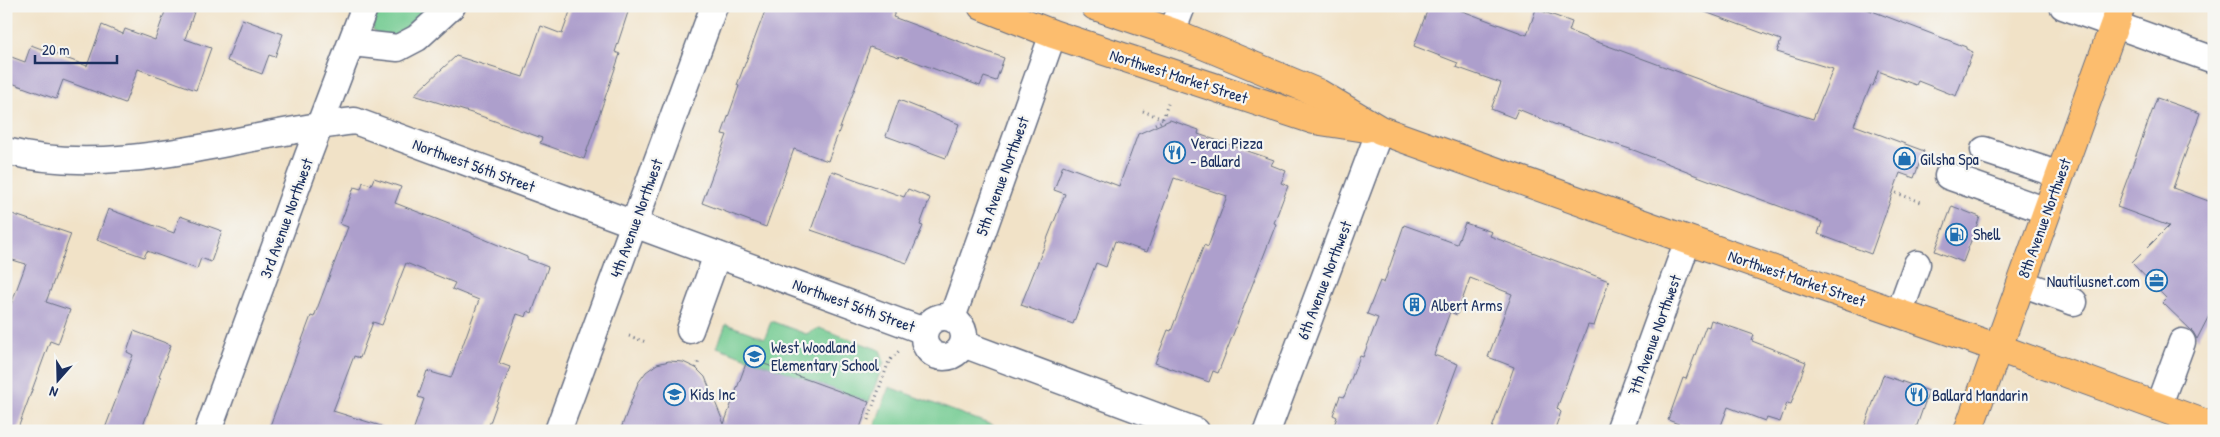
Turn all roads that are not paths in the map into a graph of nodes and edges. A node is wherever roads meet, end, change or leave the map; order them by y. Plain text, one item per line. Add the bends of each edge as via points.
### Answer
1 (365, 6) edge
2 (452, 6) edge
3 (714, 6) edge
4 (982, 6) edge
5 (1095, 6) edge
6 (1182, 6) edge
7 (2063, 6) edge
8 (2118, 16) edge
9 (1172, 32) junction
10 (1053, 34) junction
11 (352, 44) junction
12 (2214, 60) edge
13 (320, 124) junction
14 (1380, 130) junction
15 (1984, 150) dead end
16 (6, 151) edge
17 (1948, 176) dead end
18 (2060, 176) junction
19 (2047, 211) junction
20 (633, 224) junction
21 (1688, 240) junction
22 (717, 255) junction
23 (1916, 264) dead end
24 (2021, 283) junction
25 (2074, 302) dead end
26 (1899, 314) junction
27 (952, 318) junction
28 (690, 330) dead end
29 (924, 331) junction
30 (2182, 342) dead end
31 (963, 344) junction
32 (1998, 348) junction
33 (2158, 407) junction
34 (2214, 427) edge
35 (208, 431) edge
36 (558, 431) edge
37 (1196, 431) edge
38 (1267, 431) edge
39 (1619, 431) edge
40 (1968, 431) edge

1 - 11 street, 3rd Avenue Northwest
2 - 11 street via 432,27 398,48
3 - 20 street, 4th Avenue Northwest
4 - 10 main road, Northwest Market Street
5 - 9 main road, Northwest Market Street
6 - 9 street
7 - 8 street
8 - 12 street
8 - 18 main road, 8th Avenue Northwest
9 - 14 main road, Northwest Market Street via 1318,93
10 - 14 main road, Northwest Market Street via 1314,120
10 - 27 street, 5th Avenue Northwest
11 - 13 street, 3rd Avenue Northwest
13 - 16 street, Northwest 56th Street via 286,133 97,161 27,156
13 - 20 street, Northwest 56th Street via 355,121
13 - 35 street, 3rd Avenue Northwest
14 - 21 main road, Northwest Market Street
14 - 38 street, 6th Avenue Northwest
15 - 18 street
17 - 19 street
18 - 19 main road, 8th Avenue Northwest
19 - 24 main road, 8th Avenue Northwest
20 - 22 street, Northwest 56th Street
20 - 36 street, 4th Avenue Northwest
21 - 26 main road, Northwest Market Street
21 - 39 street, 7th Avenue Northwest
22 - 28 street
22 - 29 street, Northwest 56th Street
23 - 26 street
24 - 25 street
24 - 32 main road, 8th Avenue Northwest
26 - 32 main road, Northwest Market Street
27 - 29 street via 934,319
27 - 31 street via 962,327
29 - 31 street via 924,344 940,357 954,355
30 - 33 street
31 - 37 street
32 - 33 main road, Northwest Market Street
32 - 40 main road, 8th Avenue Northwest
33 - 34 main road, Northwest Market Street

